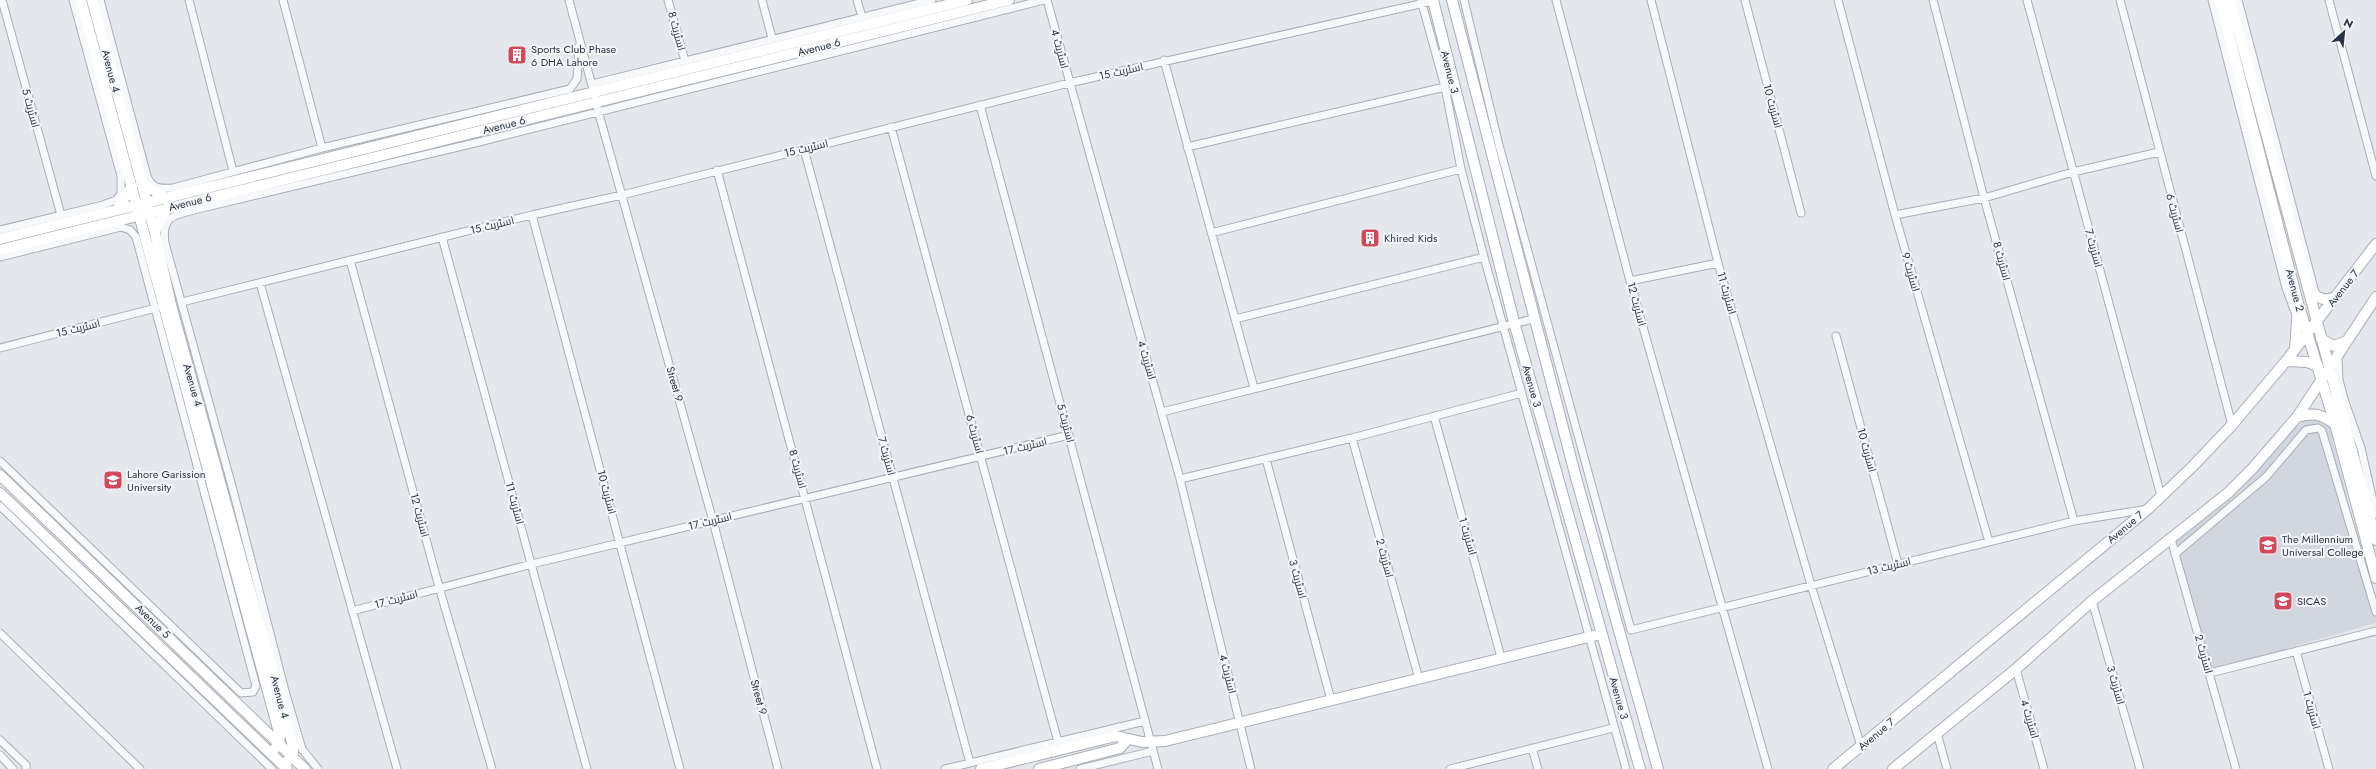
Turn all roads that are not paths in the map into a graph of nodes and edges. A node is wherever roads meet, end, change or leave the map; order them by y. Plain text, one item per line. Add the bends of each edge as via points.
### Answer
1 (2, 0) edge
2 (73, 0) edge
3 (81, 0) edge
4 (92, 0) edge
5 (100, 0) edge
6 (189, 0) edge
7 (283, 0) edge
8 (570, 0) edge
9 (668, 0) edge
10 (762, 0) edge
11 (857, 0) edge
12 (932, 0) edge
13 (967, 0) edge
14 (1008, 0) edge
15 (1045, 0) edge
16 (1433, 0) edge
17 (1452, 0) edge
18 (1464, 0) edge
19 (1556, 0) edge
20 (1651, 0) edge
21 (1745, 0) edge
22 (1838, 0) edge
23 (1933, 0) edge
24 (2027, 0) edge
25 (2120, 0) edge
26 (2212, 0) edge
27 (2220, 0) edge
28 (2230, 0) edge
29 (2238, 0) edge
30 (2330, 0) edge
31 (1421, 1) edge
32 (862, 17) junction
33 (772, 38) junction
34 (580, 39) junction
35 (1164, 60) junction
36 (685, 61) junction
37 (1069, 83) junction
38 (1445, 87) junction
39 (595, 98) junction
40 (980, 105) junction
41 (891, 127) junction
42 (1188, 147) junction
43 (322, 148) junction
44 (804, 148) junction
45 (2159, 152) junction
46 (1461, 169) junction
47 (717, 170) junction
48 (233, 171) junction
49 (2073, 172) junction
50 (124, 175) junction
51 (2376, 176) edge
52 (137, 185) junction
53 (622, 195) junction
54 (171, 197) junction
55 (1984, 198) junction
56 (148, 208) junction
57 (184, 208) junction
58 (138, 210) junction
59 (1801, 212) dead end
60 (61, 215) junction
61 (532, 215) junction
62 (1895, 215) junction
63 (110, 217) junction
64 (0, 230) edge
65 (143, 232) junction
66 (155, 233) junction
67 (1211, 233) junction
68 (442, 237) junction
69 (0, 239) edge
70 (162, 244) junction
71 (2376, 244) edge
72 (143, 245) junction
73 (0, 250) edge
74 (0, 257) edge
75 (1484, 257) junction
76 (350, 260) junction
77 (1718, 263) junction
78 (1630, 281) junction
79 (260, 283) junction
80 (2308, 289) junction
81 (2339, 295) junction
82 (2317, 297) junction
83 (2376, 297) edge
84 (182, 302) junction
85 (2298, 303) junction
86 (156, 308) junction
87 (2296, 315) junction
88 (1235, 319) junction
89 (1534, 319) junction
90 (1514, 322) junction
91 (2317, 322) junction
92 (1503, 325) junction
93 (2307, 333) junction
94 (1836, 336) dead end
95 (2320, 339) junction
96 (2347, 341) junction
97 (0, 348) edge
98 (2295, 348) junction
99 (2338, 354) junction
100 (2286, 361) junction
101 (2318, 366) junction
102 (2328, 369) junction
103 (2322, 380) junction
104 (1254, 388) junction
105 (1522, 393) junction
106 (2341, 399) junction
107 (1162, 412) junction
108 (1434, 416) junction
109 (2297, 417) junction
110 (2335, 424) junction
111 (2232, 425) junction
112 (1069, 435) junction
113 (1352, 438) junction
114 (981, 456) junction
115 (1266, 459) junction
116 (0, 461) edge
117 (0, 475) edge
118 (893, 478) junction
119 (1180, 479) junction
120 (0, 493) edge
121 (2161, 496) junction
122 (806, 498) junction
123 (0, 506) edge
124 (2148, 509) junction
125 (2376, 514) edge
126 (713, 520) junction
127 (2074, 522) junction
128 (2171, 539) junction
129 (2376, 540) edge
130 (1989, 542) junction
131 (620, 543) junction
132 (2372, 548) edge
133 (2175, 554) junction
134 (532, 564) junction
135 (1898, 564) junction
136 (2376, 578) edge
137 (1811, 585) junction
138 (439, 587) junction
139 (2092, 601) junction
140 (1721, 608) junction
141 (352, 611) junction
142 (2376, 612) edge
143 (2376, 631) edge
144 (0, 633) edge
145 (1601, 634) junction
146 (1589, 637) junction
147 (2296, 651) junction
148 (1501, 657) junction
149 (2016, 668) junction
150 (2210, 673) junction
151 (1419, 679) junction
152 (1331, 700) junction
153 (1145, 721) junction
154 (1240, 723) junction
155 (1613, 728) junction
156 (1937, 733) junction
157 (0, 740) edge
158 (1127, 740) junction
159 (1150, 740) junction
160 (1058, 742) junction
161 (279, 744) junction
162 (1861, 746) junction
163 (1532, 748) junction
164 (1153, 751) junction
165 (271, 753) junction
166 (0, 755) edge
167 (292, 756) junction
168 (970, 763) junction
169 (285, 767) edge
170 (13, 769) edge
171 (26, 769) edge
172 (140, 769) edge
173 (272, 769) edge
174 (305, 769) edge
175 (318, 769) edge
176 (397, 769) edge
177 (492, 769) edge
178 (587, 769) edge
179 (680, 769) edge
180 (778, 769) edge
181 (876, 769) edge
182 (945, 769) edge
183 (981, 769) edge
184 (1039, 769) edge
185 (1080, 769) edge
186 (1158, 769) edge
187 (1251, 769) edge
188 (1450, 769) edge
189 (1538, 769) edge
190 (1626, 769) edge
191 (1640, 769) edge
192 (1658, 769) edge
193 (1768, 769) edge
194 (1833, 769) edge
195 (1893, 769) edge
196 (1947, 769) edge
197 (2044, 769) edge
198 (2140, 769) edge
199 (2236, 769) edge
200 (2329, 769) edge

1 - 60 street, اسٹریٹ 5
2 - 50 street
3 - 50 main road, Avenue 4
4 - 52 main road, Avenue 4
5 - 54 street via 149,180
6 - 48 street
7 - 43 street
8 - 34 street, Street 9
9 - 36 street, اسٹریٹ 8
10 - 33 street
11 - 32 street
12 - 32 street
13 - 39 main road, Avenue 6
14 - 39 main road, Avenue 6
15 - 37 street, اسٹریٹ 4
15 - 39 street
16 - 31 street, اسٹریٹ 15
16 - 90 main road, Avenue 3
17 - 89 main road, Avenue 3
18 - 140 street, اسٹریٹ 13 via 1499,145 1631,630
19 - 78 street, اسٹریٹ 12
20 - 77 street, اسٹریٹ 11
21 - 59 street, اسٹریٹ 10
22 - 62 street, اسٹریٹ 9
23 - 55 street, اسٹریٹ 8
24 - 49 street, اسٹریٹ 7
25 - 45 street, اسٹریٹ 6
26 - 87 street via 2286,288
27 - 85 main road, Avenue 2
28 - 80 main road, Avenue 2
29 - 82 street
30 - 51 street
31 - 35 street, اسٹریٹ 15
31 - 38 street
32 - 33 street
33 - 36 street
34 - 39 street, Street 9
34 - 43 street via 577,79 570,89
35 - 37 street, اسٹریٹ 15
35 - 42 street
36 - 39 street
37 - 40 street, اسٹریٹ 15
37 - 107 street, اسٹریٹ 4
38 - 42 street
38 - 46 street
39 - 53 street, Street 9
39 - 54 main road, Avenue 6 via 237,179
39 - 57 main road, Avenue 6
40 - 41 street, اسٹریٹ 15
40 - 112 street, اسٹریٹ 5
41 - 44 street, اسٹریٹ 15
41 - 114 street, اسٹریٹ 6
42 - 67 street
43 - 48 street
44 - 47 street, اسٹریٹ 15
44 - 118 street, اسٹریٹ 7
45 - 49 street
45 - 111 street, اسٹریٹ 6
46 - 67 street
46 - 75 street
47 - 53 street, اسٹریٹ 15
47 - 122 street, اسٹریٹ 8
48 - 54 street
49 - 55 street
49 - 121 street, اسٹریٹ 7
50 - 52 main road, Avenue 4
50 - 63 street via 121,194
52 - 54 main road
52 - 56 main road, Avenue 4
52 - 58 main road, Avenue 4
52 - 63 main road
53 - 61 street, اسٹریٹ 15
53 - 126 street, Street 9
54 - 56 main road, Avenue 6
54 - 57 main road, Avenue 6
54 - 66 main road
55 - 62 street
55 - 127 street, اسٹریٹ 8
56 - 58 main road, Avenue 6
56 - 66 main road, Avenue 4
57 - 70 street via 167,221
58 - 63 main road, Avenue 6
58 - 65 main road, Avenue 4
60 - 63 street
60 - 64 street
61 - 68 street, اسٹریٹ 15
61 - 131 street, اسٹریٹ 10
62 - 130 street, اسٹریٹ 9
63 - 65 main road via 131,224
63 - 69 main road, Avenue 6
63 - 72 street via 121,227 130,230
63 - 73 main road, Avenue 6
63 - 74 street
65 - 72 main road, Avenue 4
66 - 70 main road, Avenue 4
67 - 88 street
68 - 76 street, اسٹریٹ 15
68 - 134 street, اسٹریٹ 11
70 - 84 street
70 - 167 main road, Avenue 4 via 171,305 293,746
71 - 81 main road, Avenue 7
72 - 86 street
72 - 161 main road, Avenue 4 via 280,736
75 - 88 street
75 - 92 street
76 - 79 street, اسٹریٹ 15
76 - 138 street, اسٹریٹ 12
77 - 78 street
77 - 137 street, اسٹریٹ 11
78 - 140 street, اسٹریٹ 12
79 - 84 street, اسٹریٹ 15
79 - 141 street
80 - 82 main road
80 - 91 main road, Avenue 2
81 - 82 main road via 2330,300
81 - 91 main road, Avenue 7
83 - 96 main road
84 - 175 street via 285,691 302,749
85 - 87 main road
85 - 93 main road, Avenue 2
86 - 97 street, اسٹریٹ 15
86 - 116 street via 256,686 253,692 241,693
87 - 98 main road
88 - 104 street
89 - 90 street
89 - 192 main road, Avenue 3
90 - 92 street
90 - 145 main road, Avenue 3
91 - 93 main road, Avenue 7
91 - 95 main road, Avenue 2
92 - 104 street
92 - 105 street
93 - 98 main road, Avenue 7
93 - 101 main road, Avenue 2
94 - 135 street, اسٹریٹ 10
95 - 96 main road via 2334,346
95 - 102 main road, Avenue 2
96 - 99 main road
98 - 100 main road, Avenue 7
99 - 102 main road
99 - 106 street
100 - 101 main road via 2307,362
100 - 111 main road, Avenue 7
101 - 103 main road, Avenue 2
102 - 103 main road
102 - 106 main road, Avenue 2
103 - 109 main road
103 - 110 main road, Avenue 2
104 - 107 street
105 - 108 street
105 - 146 street
106 - 125 street via 2360,448
106 - 129 main road, Avenue 2
107 - 119 street, اسٹریٹ 4
108 - 113 street
108 - 148 street, اسٹریٹ 1
109 - 110 main road via 2314,413 2326,417
109 - 128 main road via 2228,493
110 - 132 main road, Avenue 2
111 - 121 main road, Avenue 7
112 - 114 street, اسٹریٹ 17
112 - 153 street, اسٹریٹ 5
113 - 115 street
113 - 151 street, اسٹریٹ 2
114 - 118 street, اسٹریٹ 17
114 - 160 street, اسٹریٹ 6
115 - 119 street
115 - 152 street, اسٹریٹ 3
117 - 161 main road, Avenue 5
118 - 122 street, اسٹریٹ 17
118 - 168 street, اسٹریٹ 7
119 - 154 street, اسٹریٹ 4
120 - 165 main road, Avenue 5
121 - 124 main road, Avenue 7
122 - 126 street, اسٹریٹ 17
122 - 181 street, اسٹریٹ 8
123 - 173 street
124 - 127 street, اسٹریٹ 13
124 - 162 main road, Avenue 7
126 - 131 street, اسٹریٹ 17
126 - 180 street, Street 9
127 - 130 street, اسٹریٹ 13
128 - 133 street, اسٹریٹ 2
128 - 139 main road
130 - 135 street, اسٹریٹ 13
131 - 134 street, اسٹریٹ 17
131 - 179 street, اسٹریٹ 10
132 - 136 main road, Avenue 2
133 - 142 street via 2266,477 2306,430 2318,428 2322,431
133 - 150 street, اسٹریٹ 2
134 - 138 street, اسٹریٹ 17
134 - 178 street, اسٹریٹ 11
135 - 137 street, اسٹریٹ 13
137 - 140 street, اسٹریٹ 13
137 - 162 street, اسٹریٹ 11
138 - 141 street, اسٹریٹ 17
138 - 177 street, اسٹریٹ 12
139 - 149 main road
139 - 198 street, اسٹریٹ 3
140 - 193 street, اسٹریٹ 12
141 - 176 street
143 - 147 street
144 - 172 street
145 - 146 main road
145 - 191 main road, Avenue 3
146 - 148 main road
146 - 155 street
147 - 150 street
147 - 200 street, اسٹریٹ 1
148 - 151 main road
149 - 156 main road
149 - 197 street, اسٹریٹ 4
150 - 199 street, اسٹریٹ 2
151 - 152 main road
152 - 154 main road
153 - 159 street, اسٹریٹ 5
153 - 160 street
154 - 159 main road via 1165,741
154 - 187 street
155 - 163 street
155 - 190 street
156 - 195 main road
156 - 196 street
157 - 171 street via 26,766
158 - 159 main road
158 - 183 main road via 1116,736
158 - 184 main road via 1120,748
159 - 164 street
160 - 168 street
161 - 165 main road
161 - 167 main road, Avenue 5
162 - 194 main road, Avenue 7
163 - 188 street
163 - 189 street
164 - 185 street
164 - 186 street
165 - 169 main road, Avenue 5
166 - 170 street
167 - 169 main road
167 - 174 main road, Avenue 5
168 - 182 street

